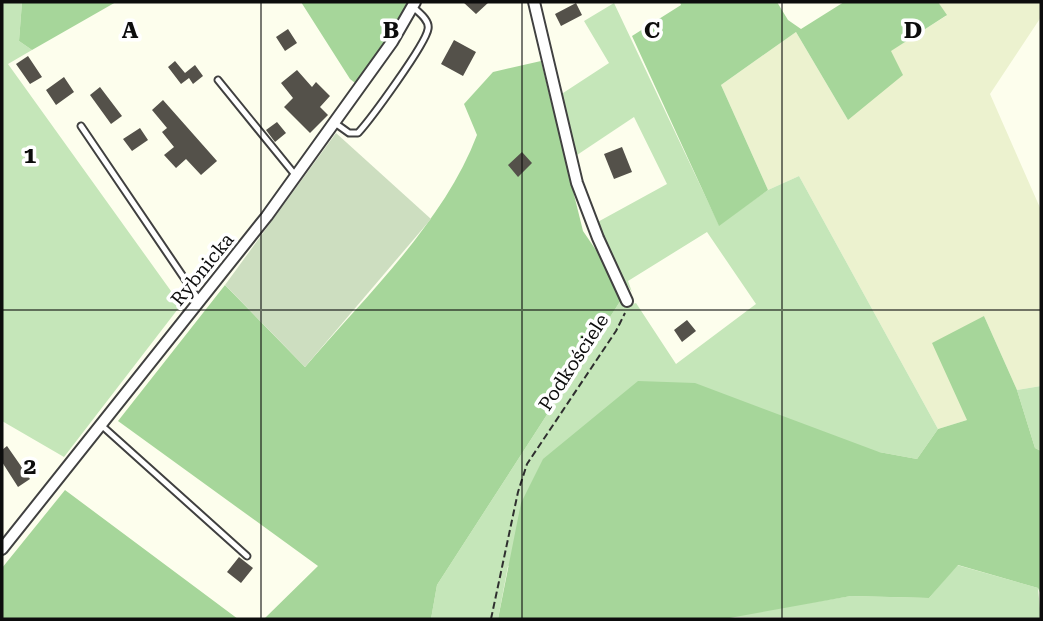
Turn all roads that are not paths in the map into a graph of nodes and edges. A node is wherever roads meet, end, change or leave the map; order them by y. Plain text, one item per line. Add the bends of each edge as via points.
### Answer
1 (534, 2) edge
2 (414, 4) edge
3 (218, 80) dead end
4 (335, 123) junction
5 (81, 126) dead end
6 (296, 176) junction
7 (200, 300) junction
8 (627, 301) road end
9 (100, 424) junction
10 (2, 549) edge
11 (247, 556) dead end

1 - 8 street, Podkościele via 577,183
2 - 4 street, Rybnicka
2 - 4 lane via 427,20 428,29 419,47 358,133 349,133
3 - 6 lane
4 - 6 street, Rybnicka
5 - 7 lane
6 - 7 street, Rybnicka
7 - 9 street, Rybnicka
9 - 10 street, Rybnicka
9 - 11 lane

